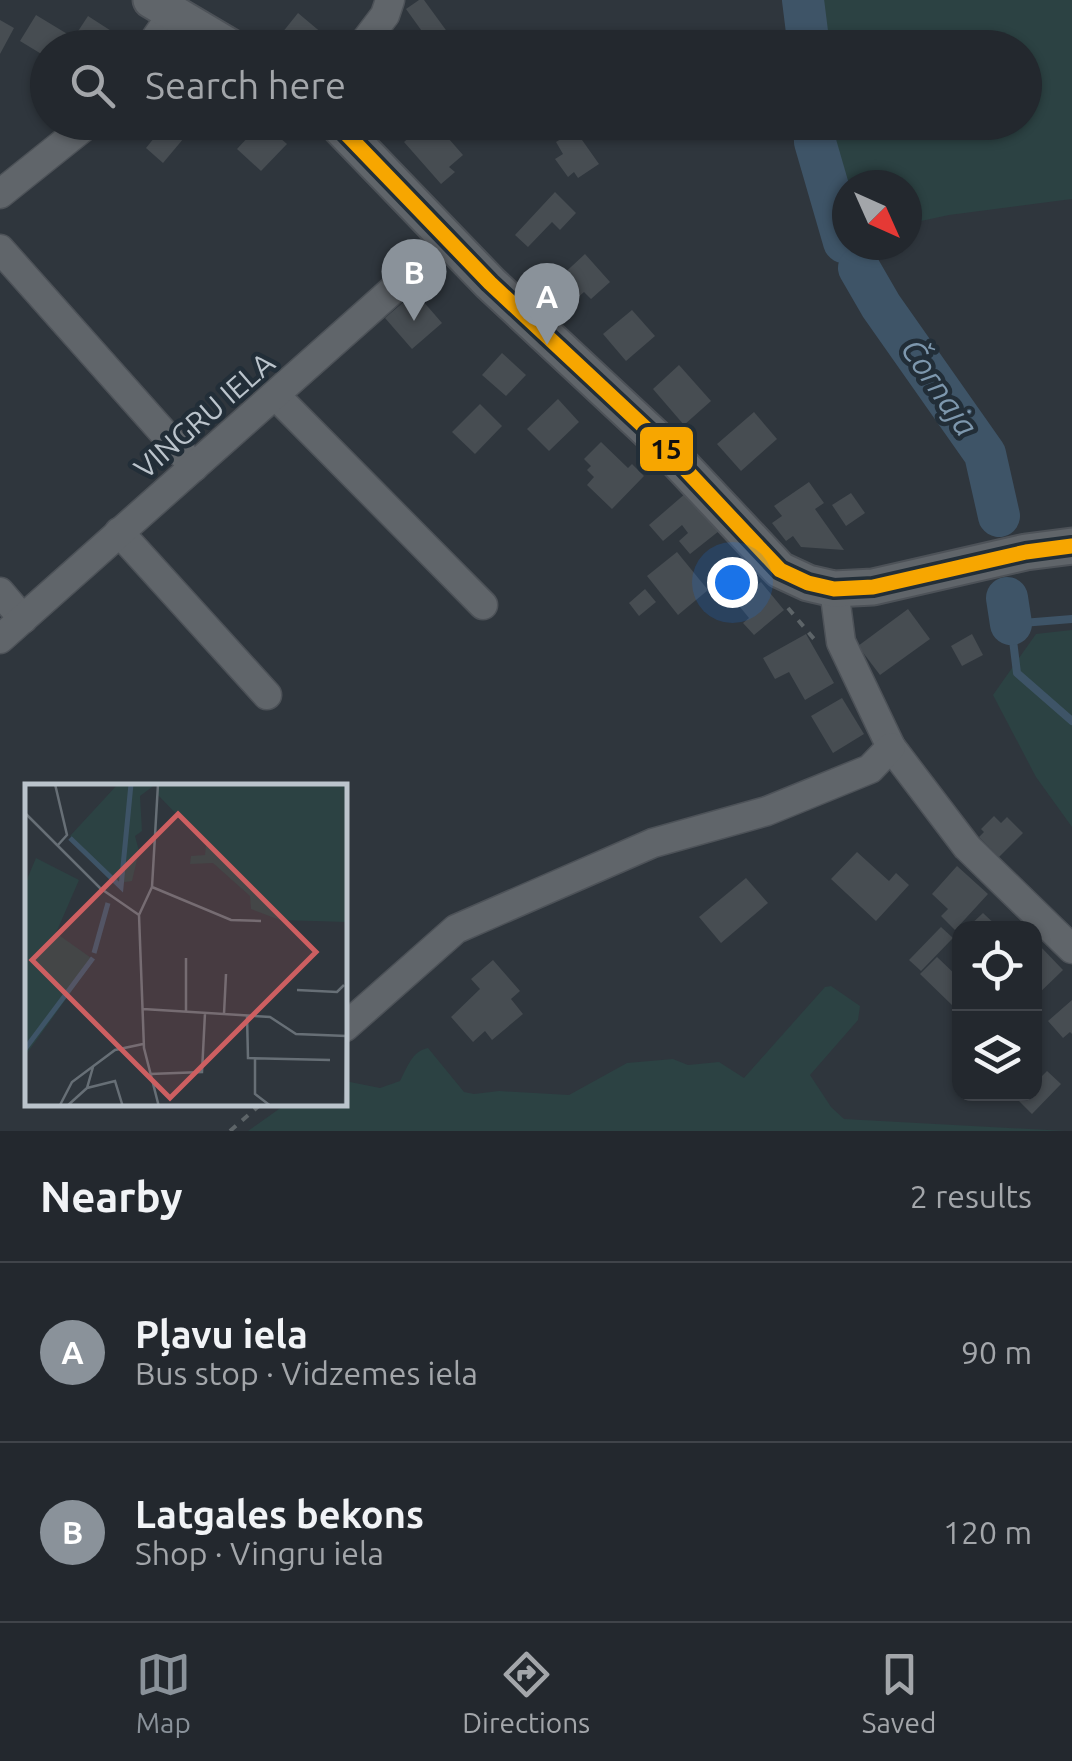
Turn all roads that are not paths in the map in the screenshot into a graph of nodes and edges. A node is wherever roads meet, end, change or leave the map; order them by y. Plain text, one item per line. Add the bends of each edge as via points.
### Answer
1 (390, 0) edge
2 (162, 6) edge
3 (155, 30) edge
4 (202, 30) edge
5 (373, 30) edge
6 (68, 140) edge
7 (353, 140) edge
8 (0, 194) edge
9 (450, 240) junction
10 (0, 248) edge
11 (276, 396) junction
12 (194, 467) junction
13 (119, 532) junction
14 (1072, 546) edge
15 (834, 589) junction
16 (0, 592) edge
17 (482, 605) dead end
18 (23, 619) junction
19 (0, 639) edge
20 (266, 696) dead end
21 (890, 747) junction
22 (1072, 949) edge
23 (348, 1024) edge

1 - 5 street
2 - 3 street
2 - 4 street
6 - 8 street
7 - 9 street
9 - 11 street, VINGRU IELA
9 - 15 street via 656,438 780,570
10 - 12 street
11 - 12 street, VINGRU IELA
11 - 17 street
12 - 13 street, VINGRU IELA
13 - 18 street, VINGRU IELA
13 - 20 street
14 - 15 street
15 - 21 street via 840,642
16 - 18 street
18 - 19 street, VINGRU IELA
21 - 22 street via 966,847
21 - 23 street via 870,769 768,811 653,843 456,929

